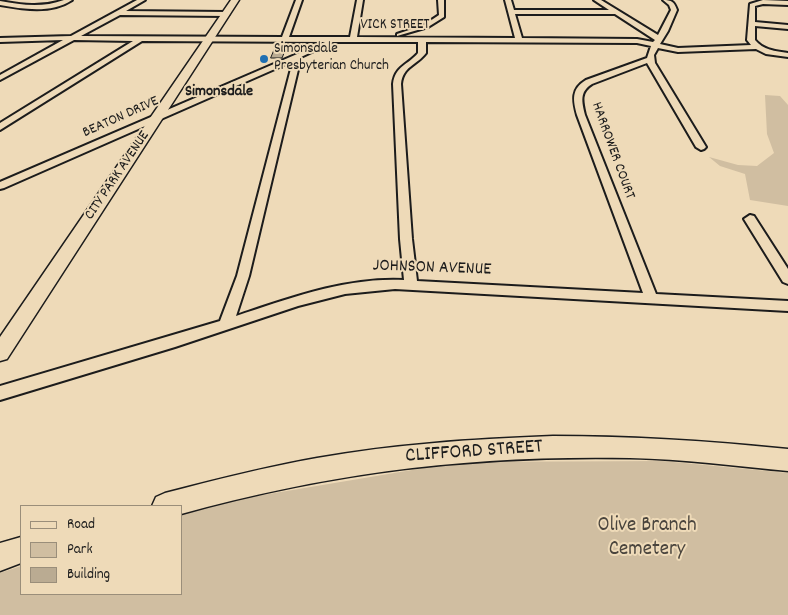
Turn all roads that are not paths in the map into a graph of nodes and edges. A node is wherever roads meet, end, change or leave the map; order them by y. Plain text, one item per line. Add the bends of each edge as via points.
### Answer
1 (69, 0) edge
2 (142, 0) edge
3 (235, 0) edge
4 (299, 0) edge
5 (360, 0) edge
6 (441, 0) edge
7 (508, 0) edge
8 (597, 0) edge
9 (669, 1) edge
10 (0, 3) edge
11 (788, 3) edge
12 (58, 5) joint
13 (511, 12) junction
14 (616, 12) junction
15 (118, 13) junction
16 (226, 14) junction
17 (442, 16) junction
18 (752, 24) junction
19 (788, 27) edge
20 (72, 38) junction
21 (140, 39) junction
22 (210, 39) junction
23 (285, 39) junction
24 (0, 40) edge
25 (336, 40) junction
26 (353, 40) junction
27 (379, 40) junction
28 (422, 40) junction
29 (441, 40) junction
30 (519, 40) junction
31 (657, 42) junction
32 (757, 47) junction
33 (788, 55) edge
34 (298, 56) junction
35 (650, 59) junction
36 (0, 78) edge
37 (158, 116) junction
38 (0, 127) edge
39 (700, 147) dead end
40 (0, 175) edge
41 (17, 179) junction
42 (0, 186) edge
43 (750, 219) dead end
44 (788, 279) edge
45 (411, 285) junction
46 (651, 297) junction
47 (788, 306) edge
48 (226, 324) junction
49 (0, 353) edge
50 (0, 393) edge
51 (788, 460) edge
52 (168, 505) edge
53 (20, 550) edge
54 (0, 557) edge

1 - 12 street
2 - 15 street
3 - 16 street, CITY PARK AVENUE
4 - 23 street
5 - 26 street
6 - 17 street
7 - 13 street
8 - 14 street
9 - 31 street via 674,10
10 - 12 street via 37,9
11 - 18 street via 755,3 752,5
13 - 14 street
13 - 30 street
14 - 31 street
15 - 16 street
15 - 20 street
16 - 22 street, CITY PARK AVENUE
17 - 27 street via 417,30
17 - 29 street
18 - 19 street
18 - 32 street via 751,40
20 - 21 street, VICK STREET
20 - 24 street, VICK STREET
20 - 36 street
21 - 22 street, VICK STREET
21 - 38 street
22 - 23 street, VICK STREET
22 - 37 street, CITY PARK AVENUE
23 - 25 street, VICK STREET
25 - 26 street, VICK STREET
25 - 34 street, BEATON DRIVE
26 - 27 street, VICK STREET
27 - 28 street, VICK STREET
28 - 29 street, VICK STREET
28 - 45 street via 422,53 400,69 397,84
29 - 30 street, VICK STREET
30 - 31 street, VICK STREET
31 - 32 street, VICK STREET via 669,50
31 - 35 street
32 - 33 street, VICK STREET
34 - 37 street, BEATON DRIVE
34 - 48 street via 243,276
35 - 39 street
35 - 46 street, HARROWER COURT via 589,82 580,87 577,95 581,114
37 - 41 street, BEATON DRIVE
37 - 49 street, CITY PARK AVENUE
40 - 41 street
41 - 42 street, BEATON DRIVE
43 - 44 street
45 - 46 street, JOHNSON AVENUE
45 - 48 street, JOHNSON AVENUE via 369,285 337,290
46 - 47 street, JOHNSON AVENUE
48 - 50 street, JOHNSON AVENUE
51 - 52 street, CLIFFORD STREET via 630,447 514,447 327,467 266,478
53 - 54 street

